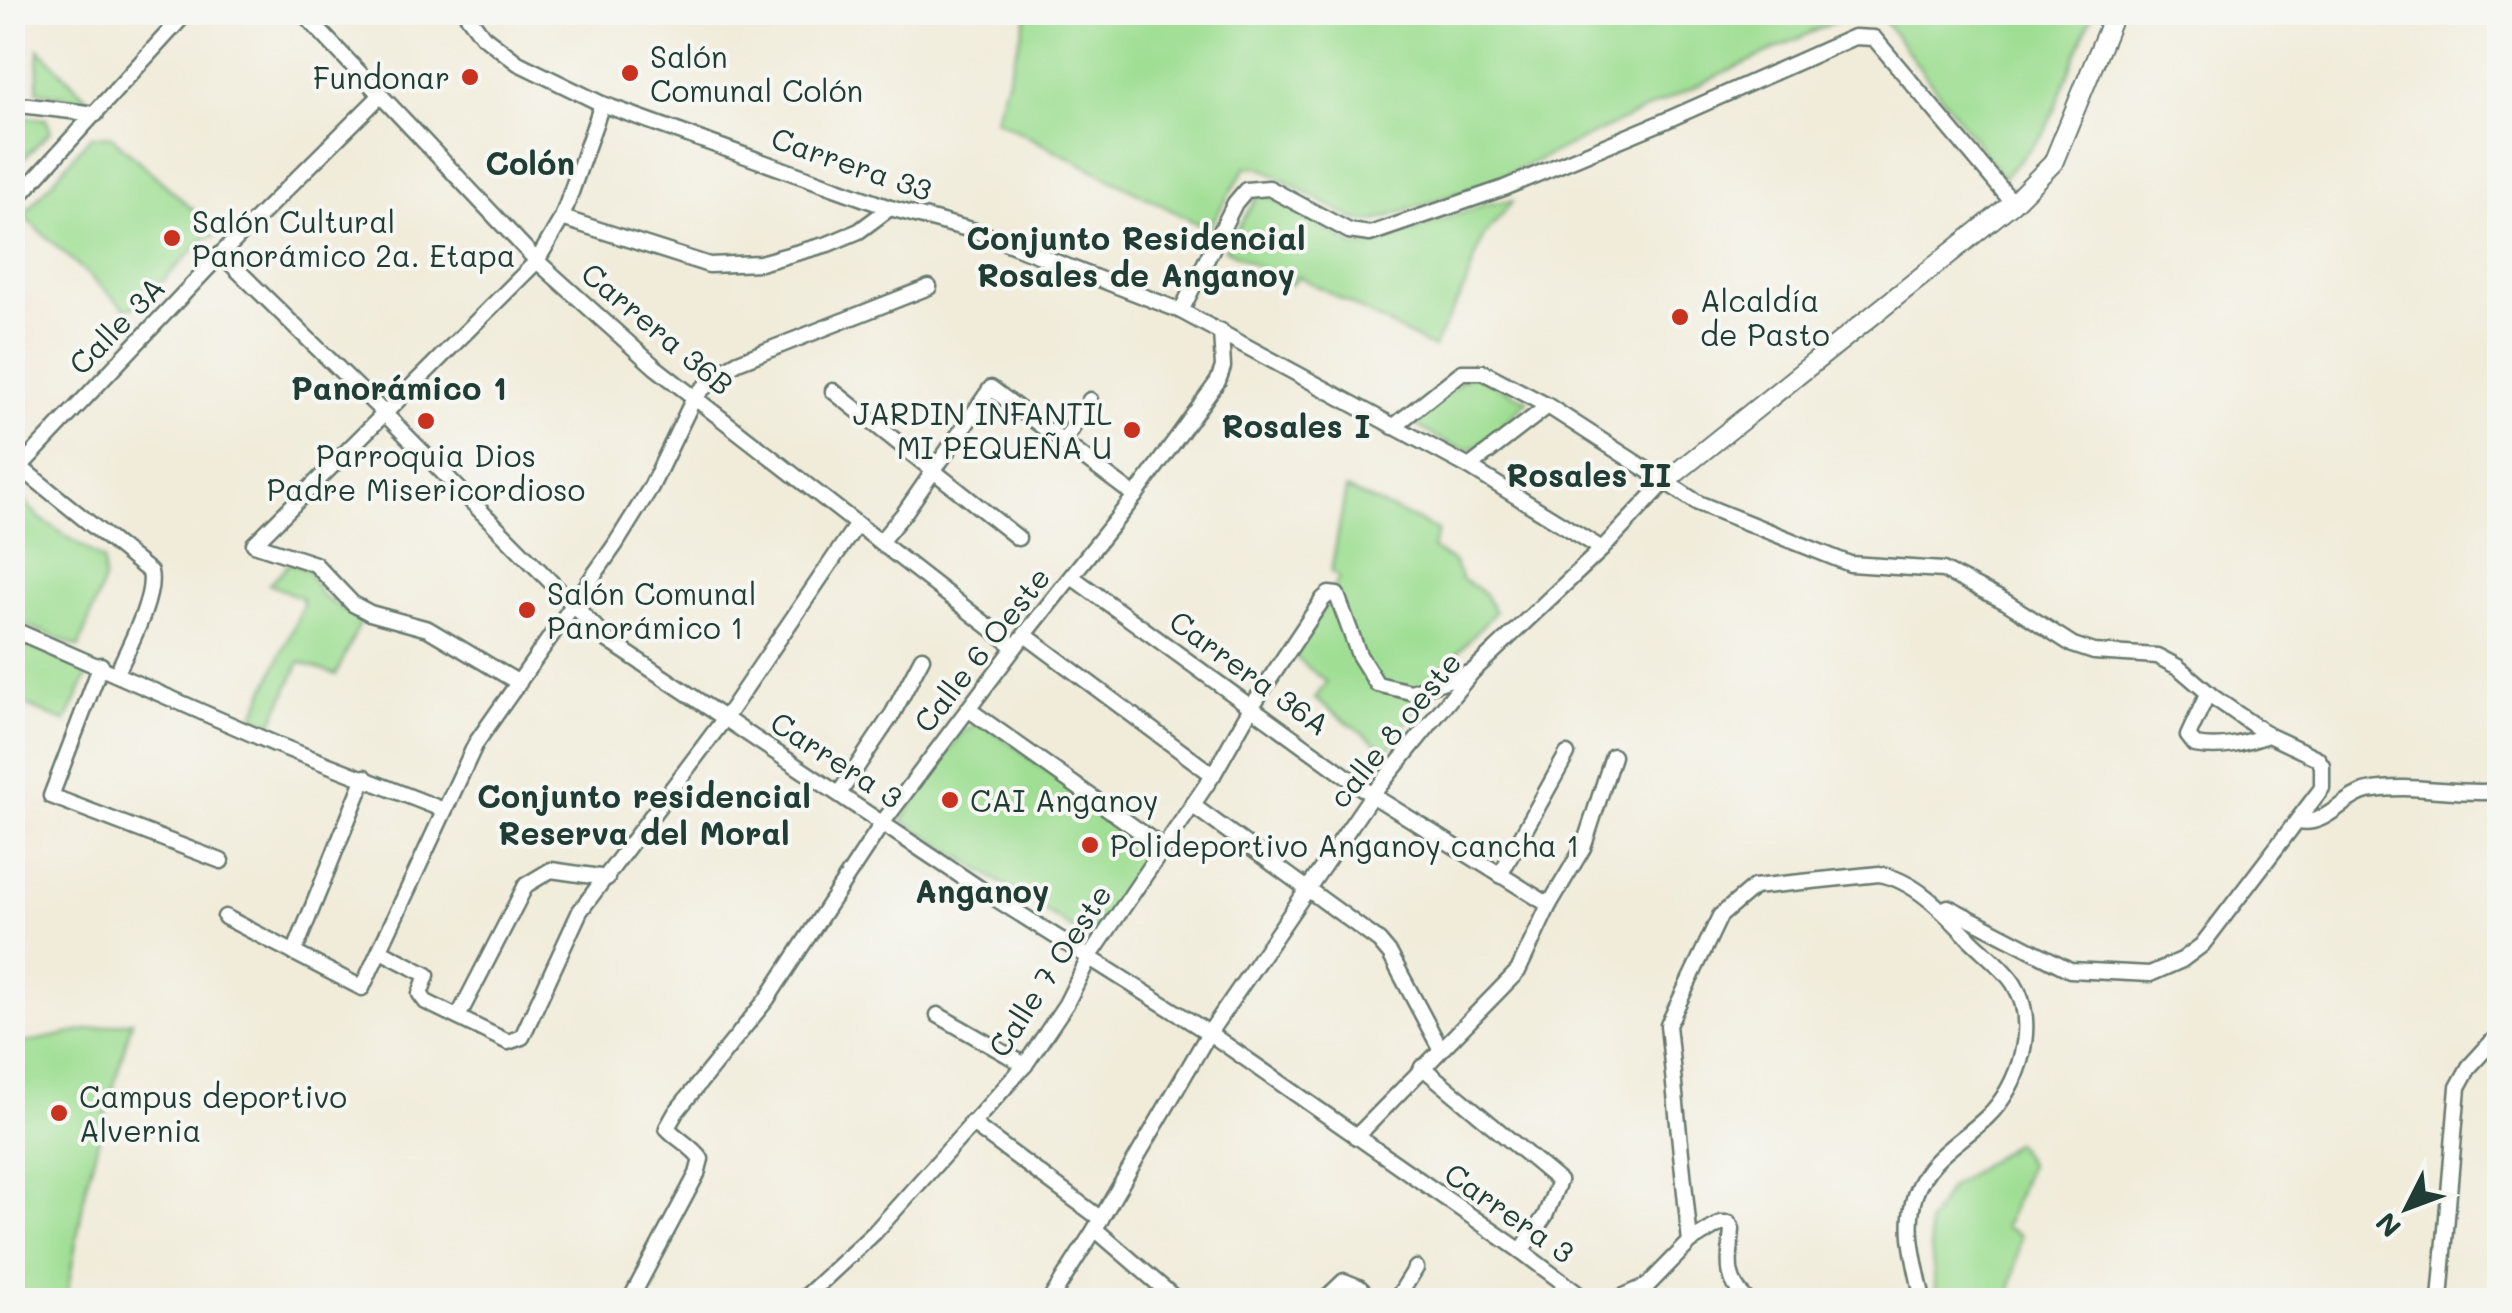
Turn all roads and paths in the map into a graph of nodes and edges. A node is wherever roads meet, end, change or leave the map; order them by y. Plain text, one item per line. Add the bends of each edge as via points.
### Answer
1 (187, 12) edge
2 (302, 12) edge
3 (465, 12) edge
4 (2111, 12) edge
5 (381, 95) junction
6 (12, 104) edge
7 (602, 104) junction
8 (96, 114) junction
9 (2010, 200) junction
10 (12, 204) edge
11 (890, 208) junction
12 (562, 218) junction
13 (221, 254) junction
14 (537, 262) junction
15 (929, 287) dead end
16 (1181, 311) junction
17 (1221, 331) junction
18 (833, 390) dead end
19 (695, 396) junction
20 (1090, 400) dead end
21 (1548, 406) junction
22 (385, 414) junction
23 (1393, 427) junction
24 (1063, 442) junction
25 (1469, 468) junction
26 (934, 470) junction
27 (1662, 479) junction
28 (1135, 496) junction
29 (858, 524) junction
30 (1018, 538) dead end
31 (880, 542) junction
32 (1602, 549) junction
33 (1072, 577) junction
34 (573, 608) junction
35 (12, 629) edge
36 (1026, 635) junction
37 (1015, 648) junction
38 (922, 658) dead end
39 (101, 666) junction
40 (1472, 672) junction
41 (117, 673) junction
42 (520, 684) junction
43 (2208, 693) junction
44 (1252, 706) junction
45 (968, 709) junction
46 (726, 718) junction
47 (2268, 735) junction
48 (1567, 754) dead end
49 (1613, 756) dead end
50 (1213, 775) junction
51 (365, 777) junction
52 (2500, 791) edge
53 (840, 792) junction
54 (1372, 796) junction
55 (1192, 805) junction
56 (444, 810) junction
57 (2299, 821) junction
58 (883, 822) junction
59 (1162, 847) junction
60 (220, 860) dead end
61 (1500, 875) junction
62 (606, 878) junction
63 (1307, 888) junction
64 (1549, 905) junction
65 (1942, 910) junction
66 (225, 917) dead end
67 (381, 951) junction
68 (294, 953) junction
69 (1090, 956) junction
70 (938, 1015) dead end
71 (458, 1017) junction
72 (1209, 1033) junction
73 (2500, 1033) edge
74 (1440, 1048) junction
75 (1025, 1065) junction
76 (1422, 1066) junction
77 (970, 1123) junction
78 (1356, 1137) junction
79 (1098, 1224) junction
80 (1690, 1242) junction
81 (1521, 1251) junction
82 (1416, 1268) dead end
83 (630, 1300) edge
84 (802, 1300) edge
85 (1050, 1300) edge
86 (1176, 1300) edge
87 (1324, 1300) edge
88 (1372, 1300) edge
89 (1396, 1300) edge
90 (1586, 1300) edge
91 (1616, 1300) edge
92 (1746, 1300) edge
93 (1923, 1300) edge
94 (2440, 1300) edge

1 - 8 street
2 - 5 street, Carrera 36B
3 - 7 street, Carrera 33 via 518,63
4 - 9 street via 2053,163
5 - 13 street, Calle 3A
5 - 14 street, Carrera 36B
6 - 8 street
7 - 11 street, Carrera 33
7 - 12 street
8 - 10 street
9 - 16 street via 1874,38 1854,37 1504,188 1370,234 1349,231 1268,188 1246,190
9 - 27 street
11 - 12 street via 828,244 760,263 709,266
11 - 16 street, Carrera 33 via 979,232
12 - 14 street
13 - 22 street, Carrera 3
13 - 41 street, Calle 3A via 20,467 150,572 143,612
14 - 19 street, Carrera 36B
14 - 22 street
15 - 19 street via 738,362
16 - 17 street, Carrera 33
17 - 23 street, Carrera 33
17 - 28 street, Calle 6 Oeste via 1218,381
18 - 26 street
19 - 29 street, Carrera 36B
19 - 34 street via 651,486
20 - 24 street
21 - 23 street via 1483,372 1462,372
21 - 25 street
21 - 27 street
22 - 34 street, Carrera 3
22 - 42 street via 254,544 315,564 353,604 428,629
23 - 25 street, Carrera 33
24 - 26 street via 991,388
24 - 28 street
25 - 32 street, Carrera 33
26 - 30 street
26 - 31 street
27 - 32 street, calle 8 oeste
27 - 43 street via 1698,502 1850,564 1943,570 2073,645 2157,656
28 - 33 street, Calle 6 Oeste
29 - 31 street, Carrera 36B
29 - 46 street
31 - 37 street, Carrera 36B
32 - 40 street, calle 8 oeste
33 - 36 street, Calle 6 Oeste
33 - 44 street, Carrera 36A
34 - 42 street
34 - 46 street, Carrera 3 via 609,641
35 - 39 street
36 - 37 street, Calle 6 Oeste
36 - 50 street
37 - 45 street, Calle 6 Oeste
38 - 53 street
39 - 41 street
39 - 60 street via 50,796
40 - 44 street, Calle 7 Oeste via 1410,692 1377,684 1337,595 1329,594
40 - 54 street, calle 8 oeste
41 - 51 street
42 - 56 street via 476,744
43 - 47 street
43 - 47 street via 2188,736 2195,745 2241,745
44 - 50 street, Calle 7 Oeste
44 - 54 street, Carrera 36A
45 - 58 street, Calle 6 Oeste
45 - 59 street
46 - 53 street, Carrera 3
46 - 62 street
47 - 57 street via 2322,765 2322,788
48 - 61 street
49 - 64 street via 1584,848
50 - 55 street, Calle 7 Oeste
51 - 56 street
51 - 68 street
52 - 57 street via 2404,786 2363,792 2316,822
53 - 58 street, Carrera 3
54 - 61 street, Carrera 36A
54 - 63 street, calle 8 oeste
55 - 59 street, Calle 7 Oeste
55 - 63 street
56 - 67 street
57 - 65 street via 2202,945 2150,974 2070,970 1948,907
58 - 69 street, Carrera 3
58 - 83 street, Calle 6 Oeste via 767,999 667,1128 701,1159
59 - 69 street, Calle 7 Oeste
61 - 64 street, Carrera 36A
62 - 71 street via 550,870 526,885
62 - 71 street via 580,912 522,1037 508,1042
63 - 72 street, calle 8 oeste
63 - 74 street via 1390,954
64 - 74 street via 1518,971
65 - 80 street via 1896,877 1879,874 1754,887 1720,916 1668,1025
65 - 93 street via 2015,984 2026,1024 2022,1063 1990,1115 1936,1158 1917,1190 1908,1223
66 - 68 street
67 - 68 street via 362,988
67 - 71 street via 427,975 422,998
69 - 72 street, Carrera 3
69 - 75 street, Calle 7 Oeste
70 - 75 street
72 - 78 street, Carrera 3
72 - 79 street, calle 8 oeste
73 - 94 street via 2458,1087
74 - 76 street
75 - 77 street, Calle 7 Oeste
76 - 78 street
76 - 81 street via 1559,1180
77 - 79 street
77 - 84 street, Calle 7 Oeste via 874,1232
78 - 81 street, Carrera 3
79 - 85 street, calle 8 oeste
79 - 86 street
80 - 91 street via 1647,1286
80 - 92 street via 1729,1223 1729,1272
81 - 90 street, Carrera 3
82 - 89 street
87 - 88 street via 1344,1281

